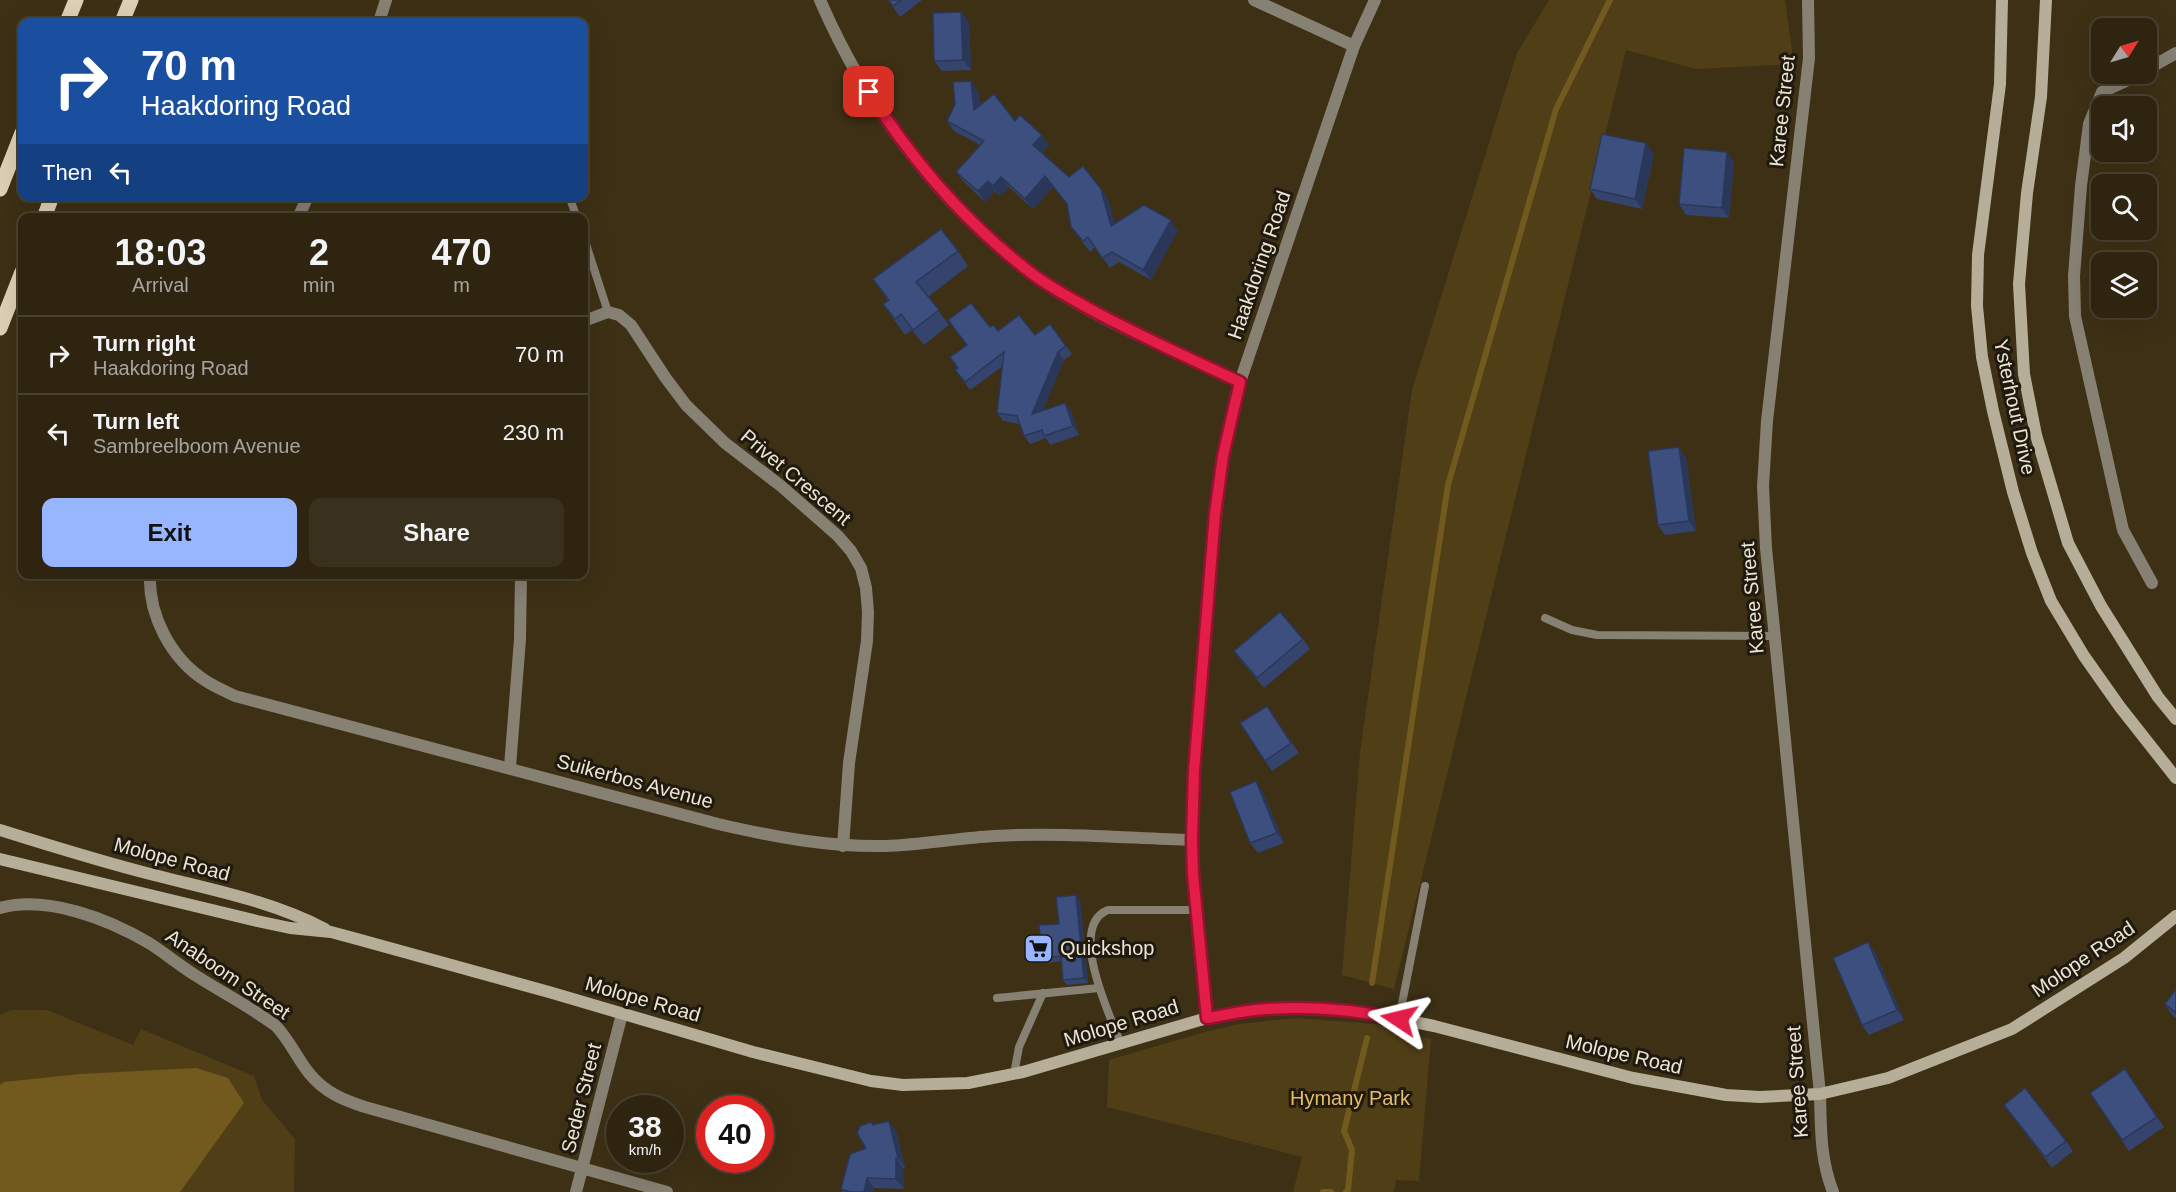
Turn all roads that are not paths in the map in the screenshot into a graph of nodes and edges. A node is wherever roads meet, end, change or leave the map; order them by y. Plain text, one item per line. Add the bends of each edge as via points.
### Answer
1 (76, 0) edge
2 (131, 0) edge
3 (386, 0) edge
4 (820, 0) edge
5 (1254, 0) edge
6 (1375, 0) edge
7 (1808, 0) edge
8 (2002, 0) edge
9 (2046, 0) edge
10 (69, 18) edge
11 (124, 18) edge
12 (380, 18) edge
13 (1354, 46) junction
14 (2175, 58) edge
15 (2157, 65) edge
16 (2119, 84) edge
17 (18, 143) edge
18 (0, 189) edge
19 (588, 250) edge
20 (18, 282) edge
21 (608, 312) junction
22 (588, 320) edge
23 (0, 328) edge
24 (1240, 382) junction
25 (150, 579) edge
26 (521, 579) edge
27 (2152, 583) dead end
28 (1545, 618) dead end
29 (1775, 636) junction
30 (2176, 719) edge
31 (510, 767) junction
32 (2176, 778) edge
33 (0, 830) edge
34 (1192, 840) junction
35 (843, 846) junction
36 (0, 859) edge
37 (1425, 886) dead end
38 (0, 908) edge
39 (1196, 910) junction
40 (2176, 916) edge
41 (331, 932) junction
42 (1099, 988) junction
43 (1044, 993) junction
44 (997, 998) dead end
45 (622, 1014) junction
46 (1207, 1018) junction
47 (1399, 1019) junction
48 (1120, 1044) junction
49 (1014, 1074) junction
50 (1820, 1094) junction
51 (583, 1168) junction
52 (576, 1192) edge
53 (667, 1192) edge
54 (1833, 1192) edge

1 - 10 main road
2 - 11 main road
3 - 12 street
4 - 24 street via 896,134 931,179 981,230 1027,270 1065,295 1116,324
5 - 13 street
6 - 13 street, Haakdoring Road
7 - 29 street, Karee Street via 1809,58 1763,486
8 - 32 street, Ysterhout Drive via 2000,84 1978,255 1977,306 1993,411 2013,492 2050,601 2114,699
9 - 30 street, Ysterhout Drive via 2041,97 2019,285 2026,384 2036,435 2068,543 2101,606
13 - 24 street, Haakdoring Road
14 - 15 street
16 - 27 street via 2102,92 2089,124 2074,276 2075,316 2123,530
17 - 18 main road
19 - 21 lane
20 - 23 main road
21 - 22 street
21 - 35 street, Privet Crescent via 631,325 686,405 725,443 817,516 844,543 861,568 868,612 867,641 849,763
24 - 34 street, Haakdoring Road via 1215,514
25 - 31 street, Suikerbos Avenue via 152,603 163,633 184,663 205,681 235,696
26 - 31 street
28 - 29 lane via 1572,630 1597,635
29 - 50 street, Karee Street
31 - 35 street, Suikerbos Avenue via 773,837
33 - 41 street, Molope Road via 276,907
34 - 35 street, Suikerbos Avenue via 1046,835
34 - 39 street, Haakdoring Road
36 - 41 street, Molope Road via 257,921
37 - 47 lane
38 - 51 street, Anaboom Street via 51,905 121,929 149,944 276,1026 309,1074 340,1099
39 - 42 lane via 1101,913 1091,928
39 - 46 street, Haakdoring Road
40 - 50 street, Molope Road via 2124,958 2012,1029 1888,1078
41 - 45 street, Molope Road
42 - 43 lane
42 - 48 lane
43 - 44 lane
43 - 49 lane via 1019,1047
45 - 49 street, Molope Road via 870,1081 934,1085
45 - 51 street, Seder Street
46 - 47 street, Molope Road via 1265,1009 1306,1008
46 - 48 street, Molope Road
47 - 50 street, Molope Road via 1685,1089 1761,1097
48 - 49 street, Molope Road
50 - 54 street, Karee Street via 1821,1146
51 - 52 street, Seder Street
51 - 53 street, Anaboom Street

